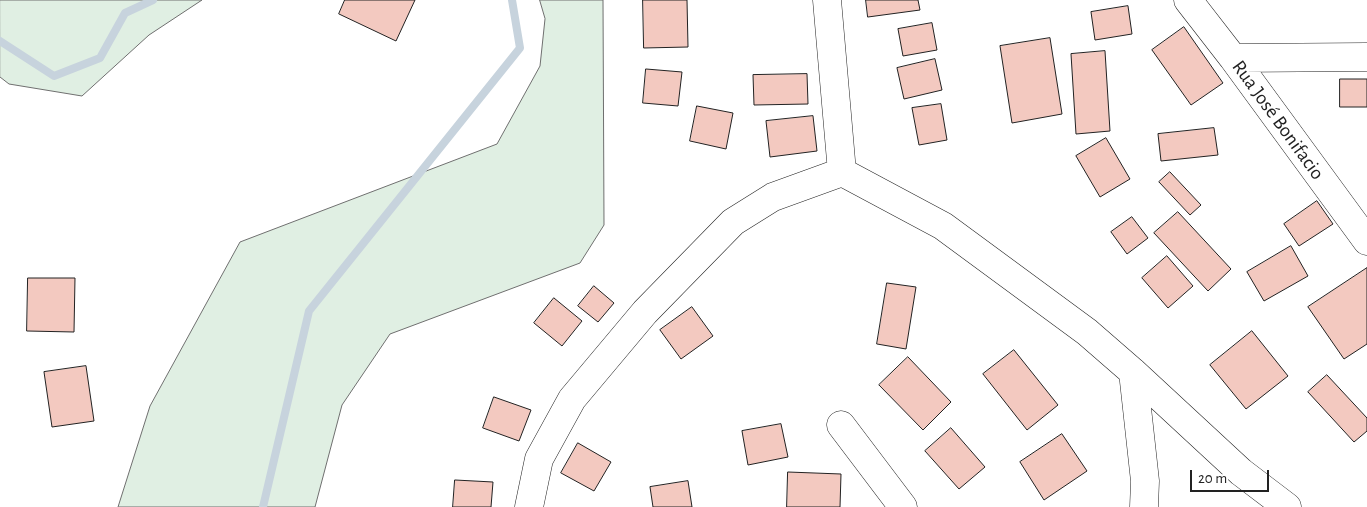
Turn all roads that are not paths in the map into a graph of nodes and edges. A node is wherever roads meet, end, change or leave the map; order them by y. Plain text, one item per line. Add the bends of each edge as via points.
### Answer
1 (827, 0) edge
2 (1188, 0) edge
3 (1367, 57) edge
4 (1233, 58) junction
5 (842, 172) junction
6 (1367, 241) edge
7 (1133, 372) junction
8 (841, 425) dead end
9 (529, 507) edge
10 (903, 507) edge
11 (1144, 507) edge
12 (1287, 507) edge

1 - 5 street
2 - 4 street, Rua José Bonifacio
3 - 4 street
4 - 6 street, Rua José Bonifacio
5 - 7 street via 944,226 1087,332
5 - 9 street via 773,197 733,222 645,312 572,399 539,459
7 - 11 street
7 - 12 street via 1241,472
8 - 10 street

